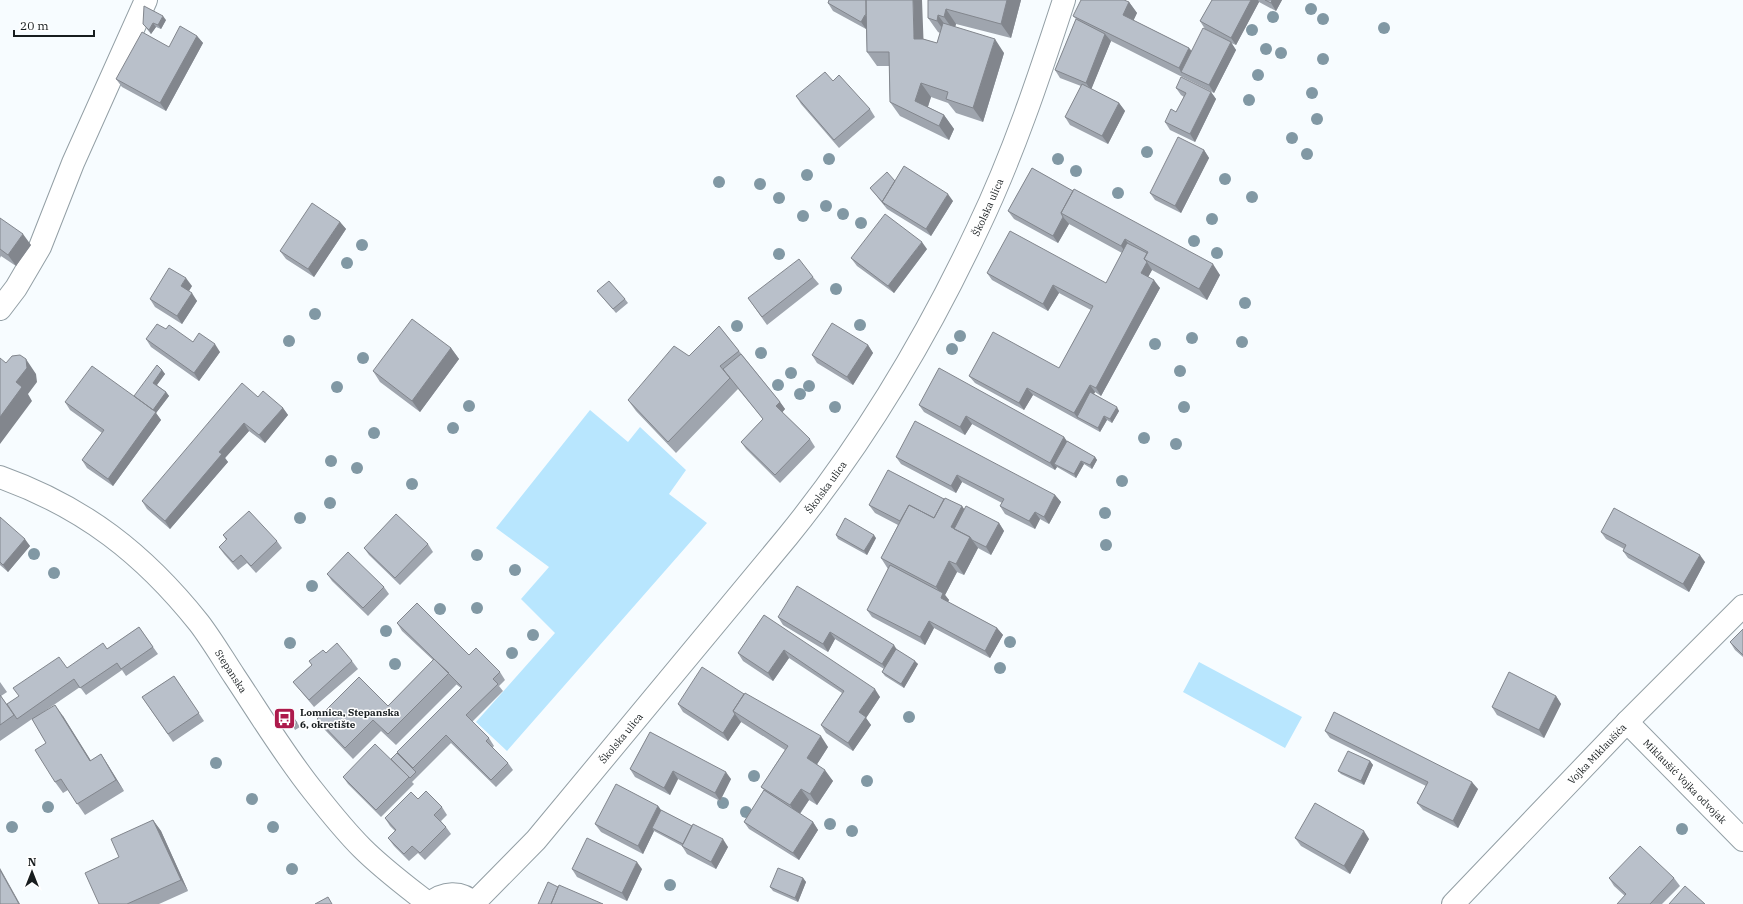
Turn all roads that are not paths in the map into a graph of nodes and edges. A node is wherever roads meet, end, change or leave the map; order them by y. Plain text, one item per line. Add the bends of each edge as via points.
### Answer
1 (146, 0) edge
2 (1064, 0) edge
3 (0, 309) edge
4 (0, 477) edge
5 (1743, 606) edge
6 (1627, 722) junction
7 (1743, 840) edge
8 (475, 903) edge
9 (429, 904) edge
10 (1453, 904) edge

1 - 3 street via 73,163 40,247 16,288
2 - 8 street, Školska ulica via 1037,82 978,228 886,400 820,496 788,536 536,840
4 - 9 street, Stepanska via 25,486 87,518 125,546 149,568 200,624 314,791 362,848
5 - 6 street, Vojka Miklaušića
6 - 7 street, Miklaušić Vojka odvojak
6 - 10 street, Vojka Miklaušića
8 - 9 street, Školska ulica via 461,895 446,894

